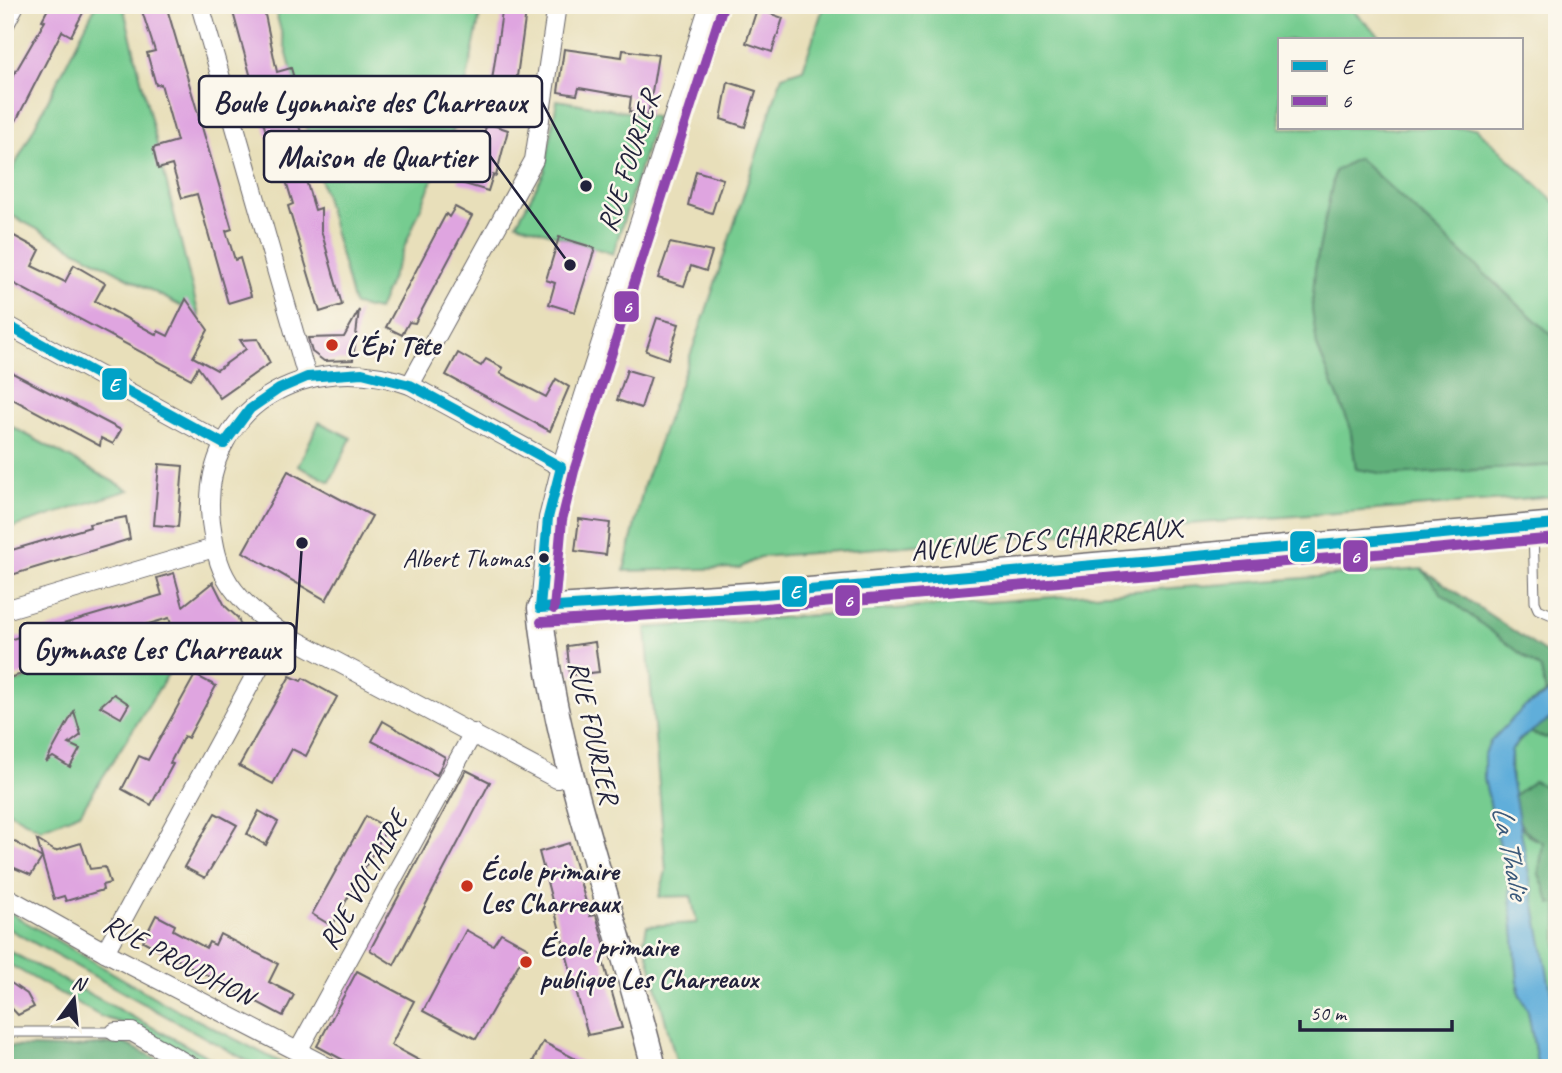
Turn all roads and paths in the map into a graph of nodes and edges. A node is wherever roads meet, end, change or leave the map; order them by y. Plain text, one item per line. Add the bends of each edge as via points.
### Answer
1 (15, 5) edge
2 (200, 5) edge
3 (557, 5) edge
4 (709, 5) edge
5 (5, 24) edge
6 (5, 324) edge
7 (307, 377) junction
8 (410, 385) junction
9 (224, 444) junction
10 (561, 467) junction
11 (1545, 525) edge
12 (214, 548) junction
13 (540, 607) junction
14 (5, 610) edge
15 (1552, 615) dead end
16 (279, 631) junction
17 (473, 733) junction
18 (571, 774) junction
19 (5, 896) edge
20 (105, 952) junction
21 (5, 1032) edge
22 (115, 1032) joint
23 (298, 1051) junction
24 (194, 1068) edge
25 (330, 1068) edge
26 (654, 1068) edge

1 - 5 street
2 - 7 street
3 - 8 street via 534,160
4 - 10 street, RUE FOURIER
6 - 9 street
7 - 8 street via 362,373
7 - 9 street via 250,409
8 - 10 street
9 - 12 street via 214,469 209,503
10 - 13 street, RUE FOURIER via 548,518
11 - 13 main road, AVENUE DES CHARREAUX via 764,594
11 - 15 lane via 1535,601 1538,609
12 - 14 street
12 - 16 street via 229,584
13 - 18 main road, RUE FOURIER via 550,689
16 - 17 street
16 - 20 street
17 - 18 street via 557,779
17 - 23 street, RUE VOLTAIRE
18 - 26 main road, RUE FOURIER
19 - 20 street, RUE PROUDHON
20 - 23 street, RUE PROUDHON
21 - 22 lane
22 - 24 street via 132,1032
23 - 25 street, RUE PROUDHON

